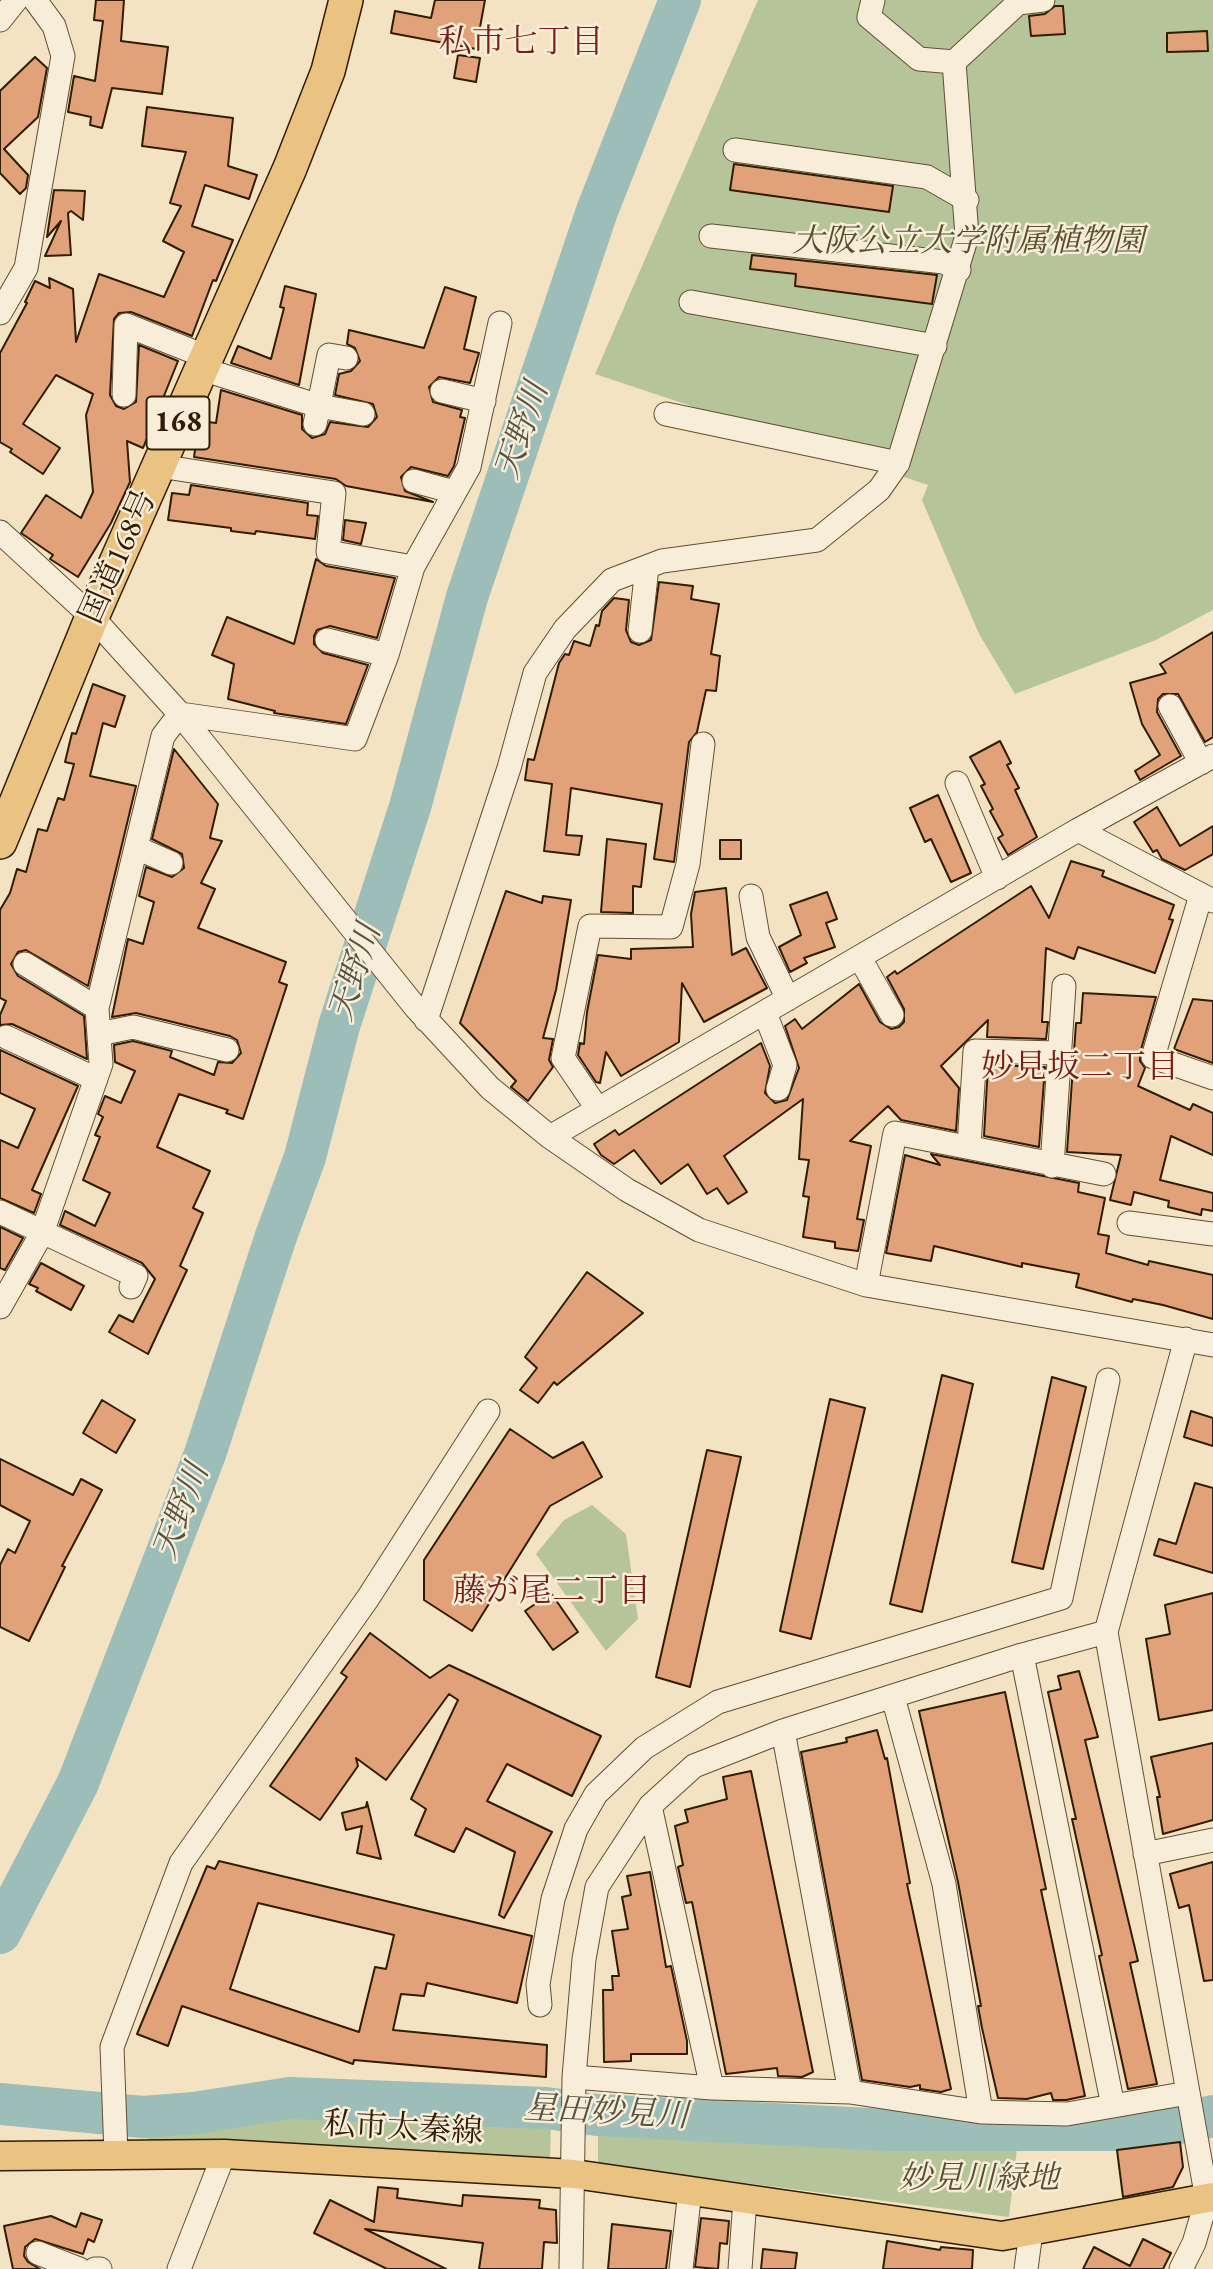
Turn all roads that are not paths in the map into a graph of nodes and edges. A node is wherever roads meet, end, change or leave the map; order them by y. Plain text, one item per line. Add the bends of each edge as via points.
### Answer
1 (16, 0) edge
2 (36, 0) edge
3 (346, 0) edge
4 (873, 0) edge
5 (1043, 0) edge
6 (0, 20) edge
7 (954, 62) junction
8 (735, 150) dead end
9 (967, 200) junction
10 (711, 236) dead end
11 (959, 270) junction
12 (691, 302) dead end
13 (0, 313) edge
14 (500, 323) dead end
15 (935, 345) junction
16 (346, 358) dead end
17 (204, 363) junction
18 (442, 391) dead end
19 (124, 395) dead end
20 (484, 401) junction
21 (363, 414) dead end
22 (666, 414) dead end
23 (317, 415) junction
24 (898, 463) junction
25 (159, 466) junction
26 (414, 481) dead end
27 (454, 492) junction
28 (0, 532) edge
29 (413, 567) junction
30 (647, 567) junction
31 (92, 617) junction
32 (640, 631) dead end
33 (327, 640) dead end
34 (387, 655) junction
35 (1170, 706) dead end
36 (180, 714) junction
37 (703, 744) dead end
38 (1207, 759) edge
39 (957, 783) dead end
40 (1078, 831) junction
41 (0, 842) edge
42 (137, 848) junction
43 (171, 863) dead end
44 (997, 878) junction
45 (751, 896) dead end
46 (1207, 898) edge
47 (860, 958) junction
48 (25, 964) dead end
49 (1063, 986) dead end
50 (788, 999) junction
51 (97, 1008) junction
52 (765, 1013) junction
53 (421, 1014) junction
54 (892, 1015) dead end
55 (99, 1034) junction
56 (6, 1037) dead end
57 (227, 1050) dead end
58 (1059, 1053) junction
59 (1213, 1078) edge
60 (96, 1079) junction
61 (778, 1089) dead end
62 (597, 1108) junction
63 (550, 1138) junction
64 (969, 1146) junction
65 (1052, 1166) junction
66 (1104, 1174) dead end
67 (0, 1212) edge
68 (1129, 1223) dead end
69 (42, 1233) junction
70 (1213, 1234) edge
71 (866, 1285) junction
72 (131, 1287) dead end
73 (0, 1307) edge
74 (1186, 1339) junction
75 (1213, 1345) edge
76 (1108, 1380) dead end
77 (488, 1411) dead end
78 (1106, 1632) junction
79 (1022, 1655) junction
80 (892, 1698) junction
81 (783, 1731) junction
82 (650, 1806) junction
83 (1213, 1840) edge
84 (1145, 1854) junction
85 (540, 2006) dead end
86 (575, 2077) junction
87 (712, 2088) junction
88 (850, 2092) junction
89 (1188, 2093) junction
90 (1113, 2106) junction
91 (981, 2112) junction
92 (116, 2142) junction
93 (224, 2154) junction
94 (0, 2156) edge
95 (574, 2174) junction
96 (690, 2191) junction
97 (1210, 2198) edge
98 (745, 2199) junction
99 (1031, 2232) junction
100 (1203, 2248) edge
101 (38, 2253) dead end
102 (79, 2269) edge
103 (95, 2269) edge
104 (100, 2269) edge
105 (179, 2269) edge
106 (571, 2269) edge
107 (681, 2269) edge
108 (740, 2269) edge
109 (1026, 2269) edge
110 (1181, 2269) edge

1 - 6 street
2 - 13 street via 54,26 63,56 26,268
3 - 17 highway, 国道168号 / 168 via 328,71 290,169
4 - 7 street via 869,17 919,58
5 - 7 street via 1018,3
7 - 9 street
8 - 9 street via 927,177
9 - 11 street via 967,236
10 - 11 street via 944,262
11 - 15 street
12 - 15 street
14 - 20 street
15 - 24 street
16 - 23 street via 329,355
17 - 19 street via 126,325
17 - 23 street
17 - 25 highway, 国道168号 / 168
18 - 20 street
20 - 27 street via 469,467
21 - 23 street
22 - 24 street
24 - 30 street via 879,491 817,540 731,549
25 - 29 street via 334,493 328,552
25 - 31 highway, 国道168号 / 168
26 - 27 street
27 - 29 street
28 - 31 street
29 - 34 street
30 - 32 street
30 - 53 street via 612,580 565,629 535,673 509,768
31 - 36 street
31 - 41 highway, 国道168号 / 168
33 - 34 street
34 - 36 street via 355,739
35 - 38 street
36 - 42 street via 163,736
36 - 53 street
37 - 62 street via 688,864 671,927 590,926 563,1058
38 - 40 street
39 - 44 street
40 - 44 street
40 - 46 street
42 - 43 street
42 - 51 street
44 - 47 street
45 - 50 street via 758,937
46 - 59 street via 1153,1057
47 - 50 street
47 - 54 street
48 - 51 street
49 - 58 street
50 - 52 street
51 - 55 street
52 - 61 street via 785,1065
52 - 62 street
53 - 63 street via 490,1088
55 - 57 street via 133,1027
55 - 60 street via 101,1064
56 - 60 street
58 - 64 street via 975,1051
58 - 65 street
60 - 69 street
62 - 63 street
63 - 71 street via 627,1190 699,1230
64 - 65 street
64 - 71 street via 895,1133
65 - 66 street
67 - 69 street
68 - 70 street
69 - 72 street via 136,1276
69 - 73 street
71 - 74 street
74 - 75 street
74 - 78 street
76 - 85 street via 1060,1598 718,1702 644,1748 596,1794 576,1829 553,1899 538,1983
77 - 92 street via 368,1598 180,1863 112,2047
78 - 79 street
78 - 84 street
79 - 80 street
79 - 90 street
80 - 81 street
80 - 91 street via 944,1884
81 - 82 street via 694,1766
81 - 88 street
82 - 86 street via 597,1887 584,1959
82 - 87 street
83 - 84 street
84 - 89 street
86 - 87 street
86 - 95 street
87 - 88 street
88 - 91 street
89 - 90 street
89 - 97 street
90 - 91 street via 1067,2114
92 - 93 main road, 私市太秦線
92 - 94 main road, 私市太秦線
93 - 95 main road, 私市太秦線
93 - 105 street
95 - 96 main road, 私市太秦線
95 - 106 street
96 - 98 main road, 私市太秦線
96 - 107 street
97 - 99 main road, 私市太秦線
97 - 100 street
98 - 99 main road, 私市太秦線 via 1002,2236
98 - 108 street
99 - 109 street
100 - 110 street
101 - 102 street
103 - 104 street

